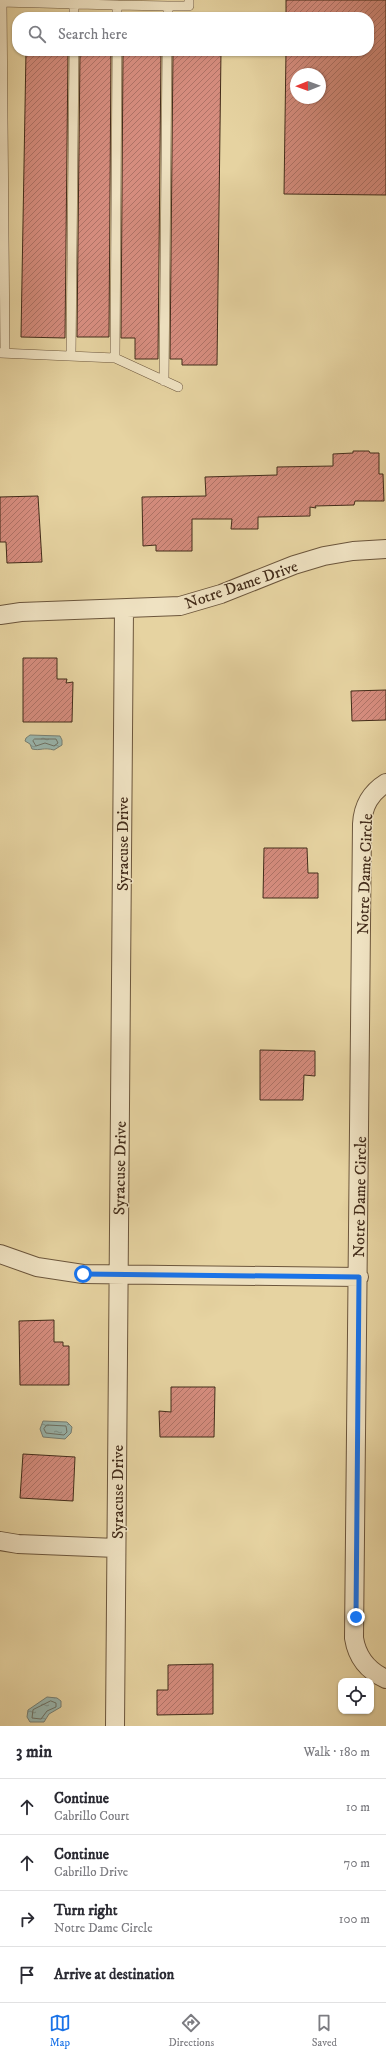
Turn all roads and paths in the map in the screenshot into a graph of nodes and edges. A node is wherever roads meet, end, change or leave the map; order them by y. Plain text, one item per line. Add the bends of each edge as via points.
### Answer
1 (189, 0) edge
2 (1, 2) edge
3 (74, 4) junction
4 (117, 5) junction
5 (168, 6) junction
6 (74, 12) edge
7 (117, 12) edge
8 (168, 12) edge
9 (74, 56) edge
10 (117, 56) edge
11 (167, 56) edge
12 (2, 353) edge
13 (71, 356) junction
14 (115, 358) junction
15 (164, 381) junction
16 (178, 387) dead end
17 (386, 549) edge
18 (124, 609) junction
19 (0, 615) edge
20 (386, 783) edge
21 (0, 1254) edge
22 (118, 1274) junction
23 (359, 1277) junction
24 (0, 1540) edge
25 (116, 1548) junction
26 (386, 1679) edge
27 (114, 1726) edge

1 - 5 lane via 189,6
2 - 3 lane
2 - 12 lane
3 - 4 lane
3 - 6 lane
4 - 5 lane
4 - 7 lane
5 - 8 lane
9 - 13 lane
10 - 14 lane
11 - 15 lane
12 - 13 lane
13 - 14 lane
14 - 15 lane
15 - 16 lane
17 - 18 street, Notre Dame Drive via 324,556 221,594 180,606
18 - 19 street, Notre Dame Drive
18 - 22 street, Syracuse Drive
20 - 23 street, Notre Dame Circle via 367,802 362,824
21 - 22 street via 37,1267 83,1274
22 - 23 street
22 - 25 street, Syracuse Drive
23 - 26 street, Notre Dame Circle via 354,1638 364,1663
24 - 25 street via 34,1545
25 - 27 street, Syracuse Drive

